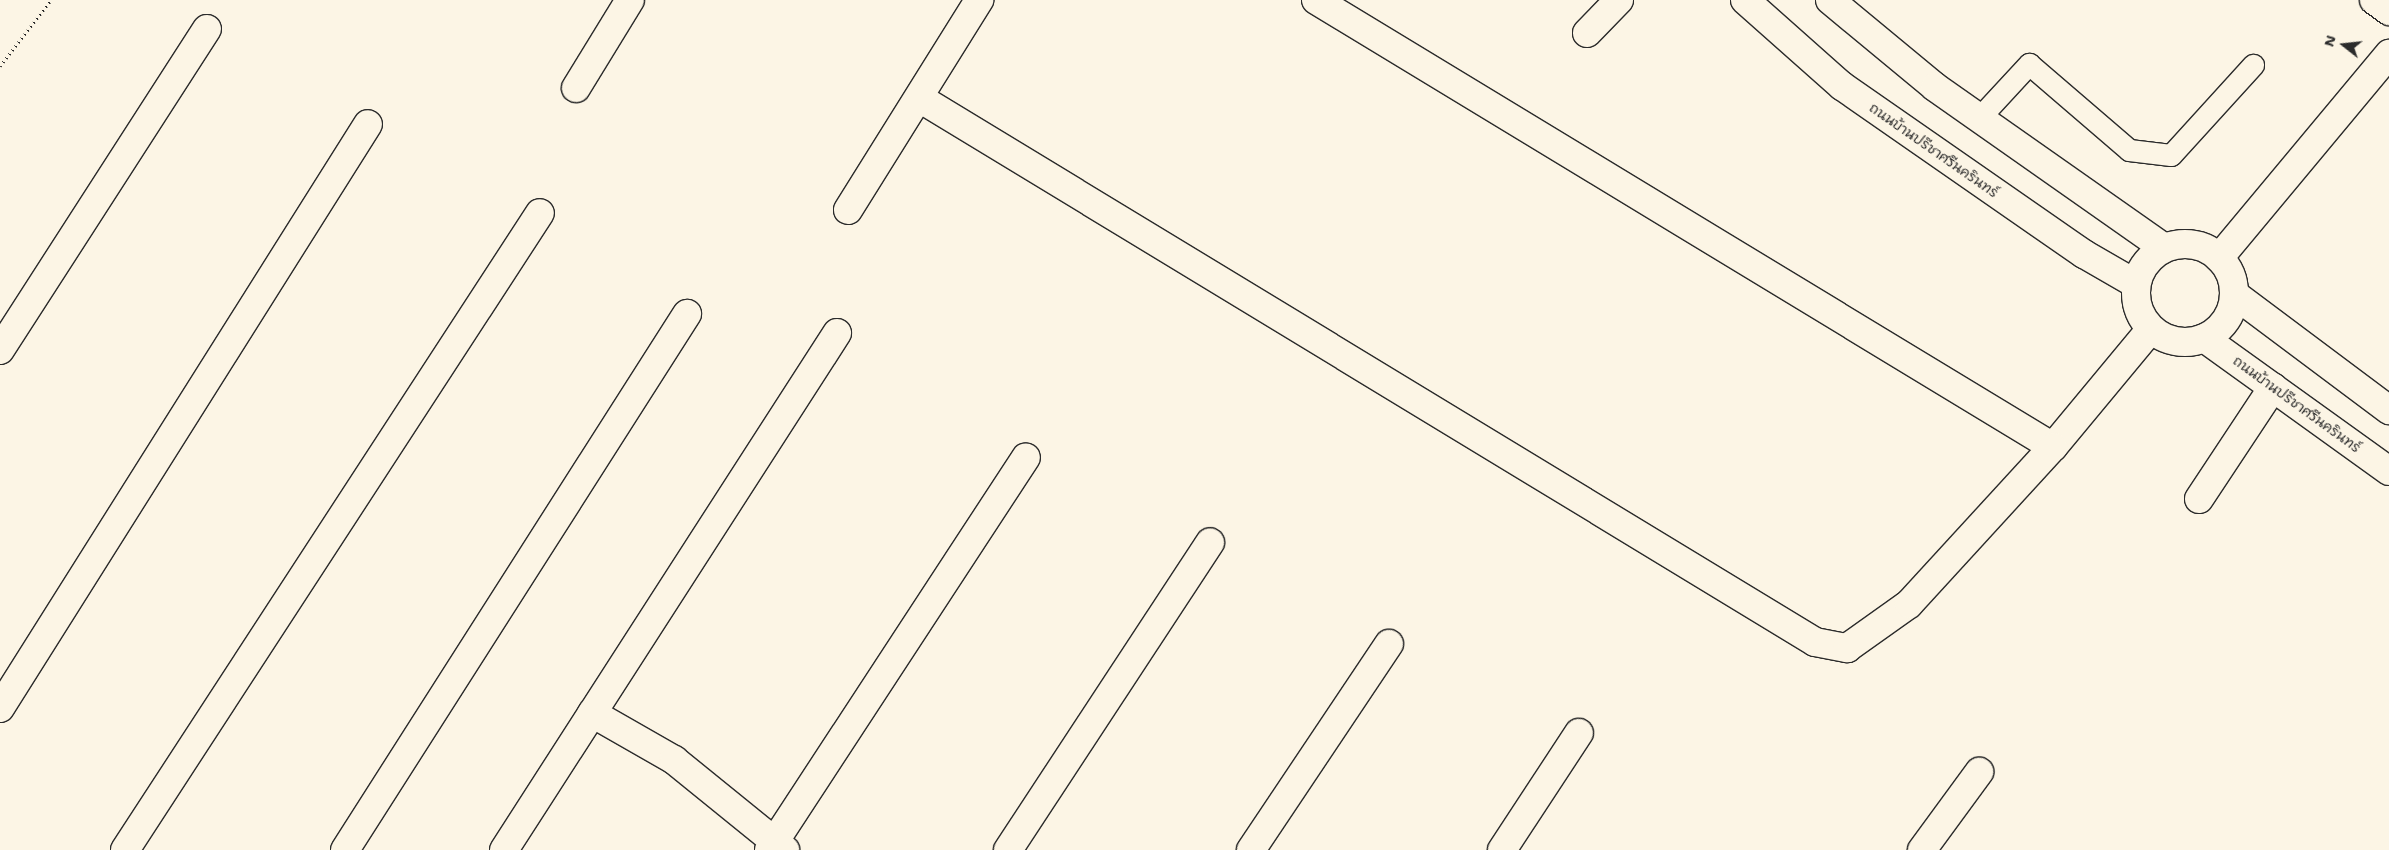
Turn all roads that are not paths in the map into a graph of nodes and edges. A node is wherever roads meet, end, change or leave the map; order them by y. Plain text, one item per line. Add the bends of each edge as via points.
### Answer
1 (630, 0) edge
2 (979, 0) edge
3 (1316, 0) edge
4 (1619, 0) edge
5 (1745, 0) edge
6 (1830, 0) edge
7 (2374, 0) edge
8 (2389, 11) edge
9 (207, 29) dead end
10 (1587, 33) dead end
11 (2389, 54) edge
12 (2253, 65) dead end
13 (576, 88) dead end
14 (921, 99) junction
15 (1979, 118) junction
16 (368, 124) dead end
17 (848, 210) dead end
18 (540, 213) dead end
19 (2164, 248) junction
20 (2220, 258) junction
21 (2136, 284) junction
22 (2234, 294) junction
23 (687, 314) dead end
24 (2151, 329) junction
25 (837, 333) dead end
26 (2204, 338) junction
27 (0, 350) edge
28 (2273, 387) junction
29 (2389, 410) edge
30 (2053, 447) junction
31 (1026, 458) dead end
32 (2389, 470) edge
33 (2199, 499) dead end
34 (1210, 542) dead end
35 (1389, 644) dead end
36 (0, 708) edge
37 (592, 713) junction
38 (1579, 733) dead end
39 (1978, 772) dead end
40 (776, 847) edge
41 (125, 850) edge
42 (345, 850) edge
43 (504, 850) edge
44 (1008, 850) edge
45 (1251, 850) edge
46 (1502, 850) edge
47 (1922, 850) edge

1 - 13 street
2 - 14 street
3 - 30 street
4 - 10 street
5 - 21 street, ถนนบ้านปรีชาศรีนครินทร์ via 1842,86 2084,254
6 - 15 street
7 - 8 street
9 - 27 street
11 - 20 street
12 - 15 lane via 2172,155 2128,150 2029,64
14 - 17 street
14 - 30 street via 1815,642 1848,648 1909,604
15 - 19 street
16 - 36 street
18 - 41 street
19 - 20 street via 2199,245
19 - 21 street via 2142,268
20 - 22 street via 2232,277
21 - 24 street via 2136,300
22 - 26 street via 2224,323
22 - 29 street
23 - 42 street
24 - 26 street via 2181,342
24 - 30 street
25 - 37 street
26 - 28 street, ถนนบ้านปรีชาศรีนครินทร์
28 - 32 street, ถนนบ้านปรีชาศรีนครินทร์
28 - 33 street
31 - 40 street
34 - 44 street
35 - 45 street
37 - 40 street via 674,760
37 - 43 street
38 - 46 street
39 - 47 street

